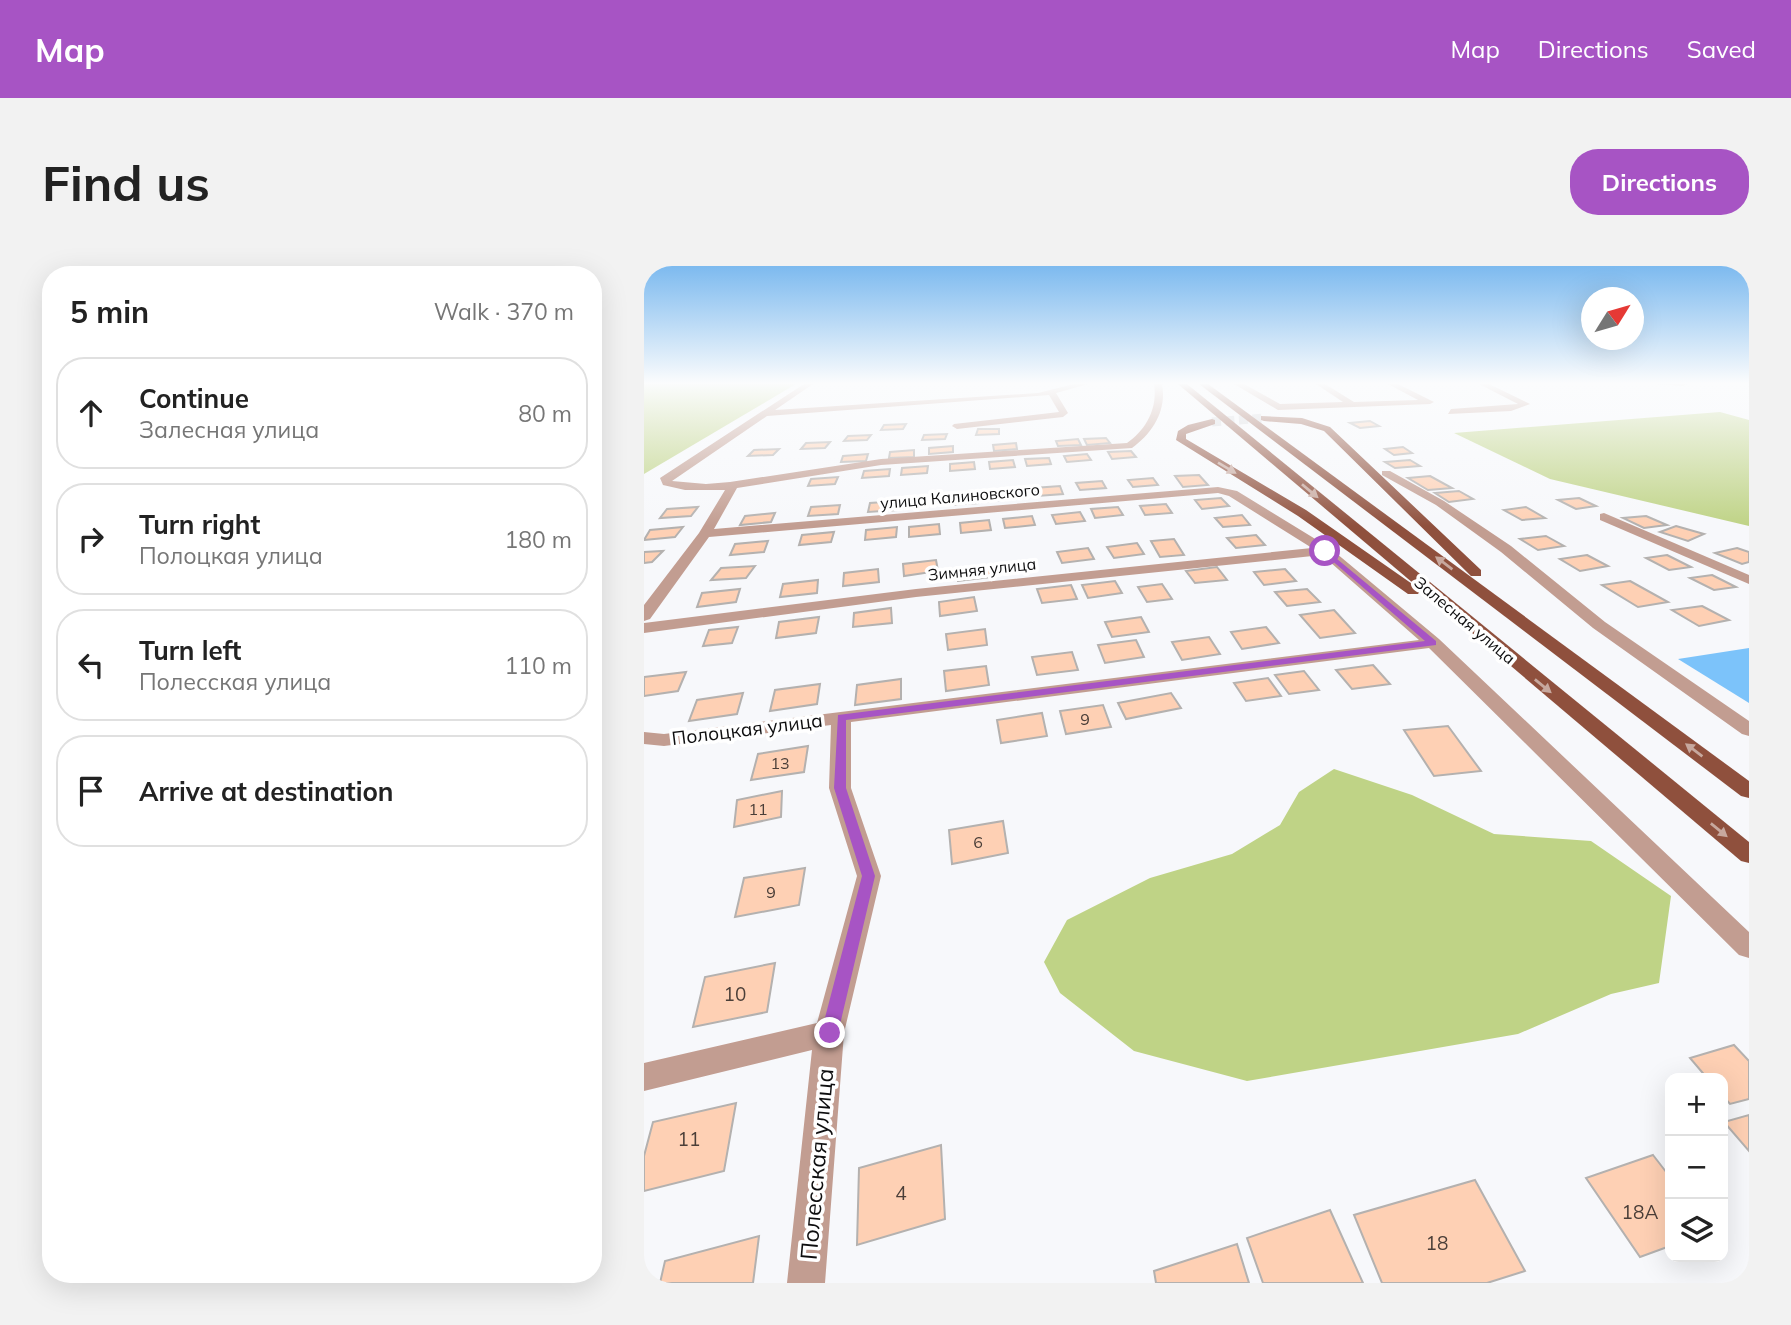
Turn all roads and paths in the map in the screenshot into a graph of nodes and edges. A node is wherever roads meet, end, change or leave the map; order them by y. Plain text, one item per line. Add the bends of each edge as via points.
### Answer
1 (737, 431) edge
2 (1144, 431) edge
3 (1183, 431) edge
4 (1239, 431) edge
5 (1267, 431) tunnel mouth
6 (1330, 431) edge
7 (1387, 473) dead end
8 (733, 485) junction
9 (1218, 490) joint
10 (1604, 517) dead end
11 (705, 534) junction
12 (1325, 551) junction
13 (1749, 580) edge
14 (644, 616) edge
15 (644, 628) edge
16 (1538, 633) junction
17 (1491, 642) junction
18 (1433, 643) junction
19 (841, 718) junction
20 (1749, 730) edge
21 (644, 738) edge
22 (1749, 791) edge
23 (1749, 855) edge
24 (1749, 948) edge
25 (830, 1033) junction
26 (644, 1077) edge
27 (806, 1283) edge

1 - 8 street via 665,478 677,487
2 - 8 street via 1129,446 866,464
3 -> 17 main road via 1181,440 1302,513
4 -> 17 main road, Залесная улица
16 -> 5 main road, Залесная улица
6 - 16 main road
7 - 20 street via 1506,549 1599,625
8 - 11 street
9 - 11 street, улица Калиновского
9 - 12 street, Залесная улица via 1234,493
10 - 13 street
11 - 14 street
12 - 15 street, Зимняя улица via 916,593
12 - 18 street, Залесная улица
22 -> 16 main road, Залесная улица
17 -> 23 main road, Залесная улица
18 - 19 street, Полоцкая улица
18 - 24 street, Залесная улица
19 - 21 street, Полоцкая улица via 664,740
19 - 25 street, Полесская улица via 840,788 869,876
25 - 26 street
25 - 27 street, Полесская улица

